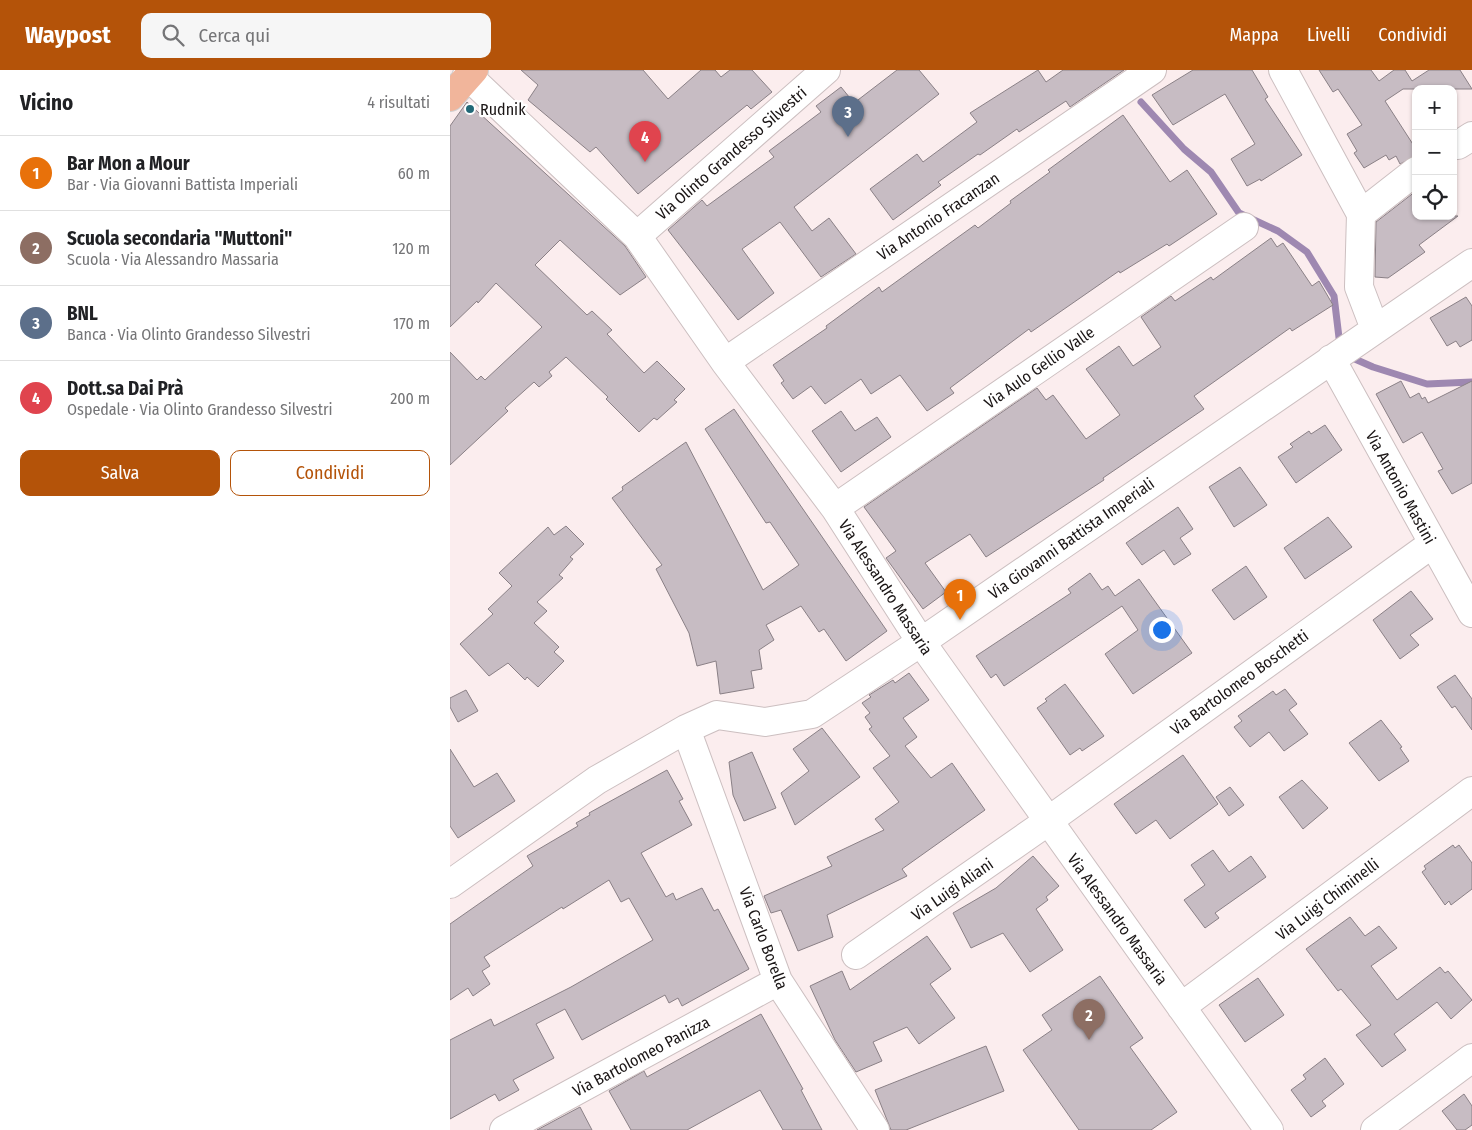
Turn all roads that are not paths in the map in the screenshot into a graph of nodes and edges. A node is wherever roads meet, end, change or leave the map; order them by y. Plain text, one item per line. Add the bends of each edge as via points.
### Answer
1 (826, 70) edge
2 (1152, 70) edge
3 (1283, 70) edge
4 (470, 73) edge
5 (450, 97) edge
6 (1412, 174) edge
7 (1361, 214) junction
8 (1244, 227) dead end
9 (637, 236) junction
10 (1472, 263) edge
11 (1375, 329) junction
12 (1331, 359) junction
13 (725, 362) junction
14 (835, 508) junction
15 (1432, 544) junction
16 (1472, 613) edge
17 (921, 642) junction
18 (686, 729) junction
19 (1472, 791) edge
20 (1047, 822) junction
21 (450, 884) edge
22 (856, 955) dead end
23 (778, 981) junction
24 (1181, 1007) junction
25 (1472, 1058) edge
26 (504, 1130) edge
27 (875, 1130) edge
28 (1269, 1130) edge
29 (1376, 1130) edge

1 - 9 street, Via Olinto Grandesso Silvestri
2 - 13 street, Via Antonio Fracanzan
3 - 7 street
4 - 5 main road
4 - 9 street, Via Alessandro Massaria
6 - 7 street
7 - 11 street via 1359,287
8 - 14 street, Via Aulo Gellio Valle
9 - 13 street, Via Alessandro Massaria
10 - 11 street, Via Giovanni Battista Imperiali
11 - 12 street, Via Giovanni Battista Imperiali
12 - 15 street, Via Antonio Mastini
12 - 17 street, Via Giovanni Battista Imperiali
13 - 14 street, Via Alessandro Massaria
14 - 17 street, Via Alessandro Massaria
15 - 16 street, Via Antonio Mastini
15 - 20 street, Via Bartolomeo Boschetti
17 - 18 street, Via Giovanni Battista Imperiali via 812,714 765,722 717,715
17 - 20 street, Via Alessandro Massaria
18 - 21 street, Via Giovanni Battista Imperiali via 597,780
18 - 23 street, Via Carlo Borella
19 - 24 street, Via Luigi Chiminelli
20 - 22 street, Via Luigi Aliani
20 - 24 street, Via Alessandro Massaria
23 - 26 street, Via Bartolomeo Panizza
23 - 27 street, Via Carlo Borella
24 - 28 street, Via Alessandro Massaria
25 - 29 street

